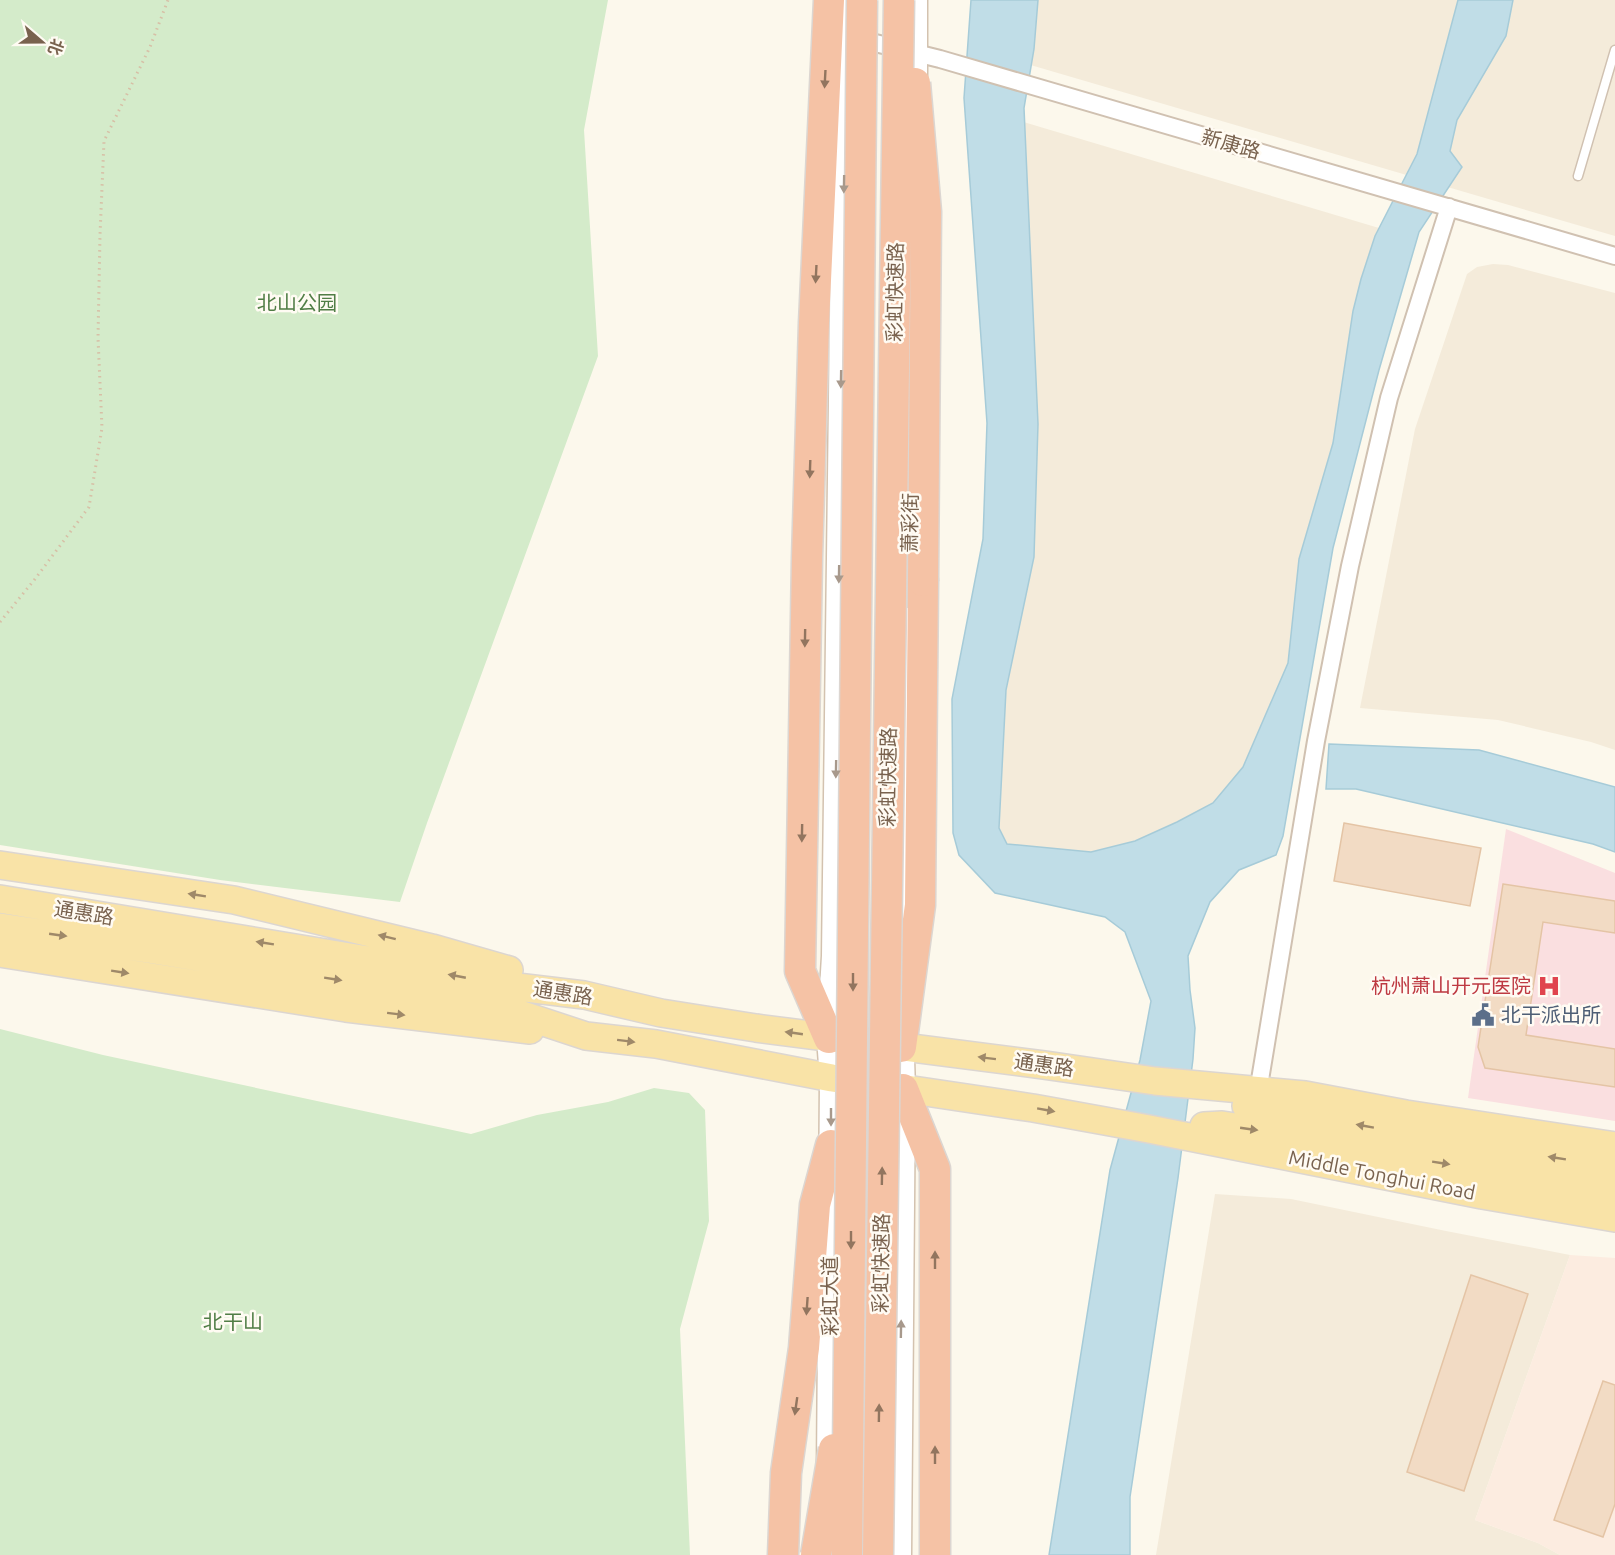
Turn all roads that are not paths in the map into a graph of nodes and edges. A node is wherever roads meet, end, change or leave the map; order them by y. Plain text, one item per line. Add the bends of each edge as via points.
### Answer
1 (829, 0) edge
2 (846, 0) edge
3 (862, 0) edge
4 (899, 0) edge
5 (908, 0) edge
6 (915, 0) edge
7 (846, 36) junction
8 (1615, 50) edge
9 (915, 52) junction
10 (1578, 176) dead end
11 (1449, 207) junction
12 (1615, 256) edge
13 (0, 865) edge
14 (0, 899) edge
15 (0, 927) edge
16 (0, 953) edge
17 (584, 995) junction
18 (586, 1036) junction
19 (829, 1038) junction
20 (901, 1047) junction
21 (832, 1078) junction
22 (1141, 1079) junction
23 (903, 1089) junction
24 (1258, 1092) junction
25 (1115, 1123) joint
26 (1149, 1129) junction
27 (831, 1145) junction
28 (1615, 1146) edge
29 (1615, 1167) edge
30 (1615, 1194) edge
31 (1615, 1218) edge
32 (850, 1364) junction
33 (878, 1451) junction
34 (783, 1555) edge
35 (816, 1555) edge
36 (828, 1555) edge
37 (848, 1555) edge
38 (878, 1555) edge
39 (892, 1555) edge
40 (899, 1555) edge
41 (934, 1555) edge

1 -> 19 highway via 814,323 800,971
2 - 7 main road
3 -> 32 highway, 彩虹快速路, bridge
33 -> 4 highway, 彩虹快速路, bridge
5 - 20 highway, bridge via 926,212 920,905
6 - 9 main road, 萧彩街
7 - 9 street, 新康路
7 -> 19 main road via 834,956
8 - 10 lane
9 - 11 street, 新康路
9 - 20 main road, 萧彩街
11 - 12 street, 新康路
11 - 24 street via 1389,398 1350,566 1316,741
17 -> 13 main road via 432,948 234,900
17 -> 14 main road, 通惠路 via 501,985
15 -> 18 main road, 通惠路 via 492,1005
16 -> 18 main road via 346,1008
19 -> 17 main road, 通惠路 via 660,1013
18 -> 21 main road, 通惠路 via 656,1044
19 - 20 main road, 通惠路
19 - 21 main road, 彩虹大道
22 -> 20 main road, 通惠路
20 - 23 main road
21 - 23 main road, 通惠路
21 -> 27 main road, 彩虹大道
22 - 24 main road
29 -> 22 main road via 1218,1101
23 -> 25 main road, 通惠路
40 -> 23 main road
41 -> 23 highway via 935,1168
24 - 28 main road via 1305,1095
25 - 26 main road, Middle Tonghui Road
26 -> 30 main road, Middle Tonghui Road via 1222,1125
26 - 31 main road, Middle Tonghui Road via 1482,1196
27 -> 34 highway via 815,1205 804,1348 786,1473
27 - 36 main road, 彩虹大道
32 - 35 highway, bridge
32 - 37 highway, 彩虹快速路, bridge
33 - 38 highway, 彩虹快速路, bridge
33 - 39 highway, bridge

